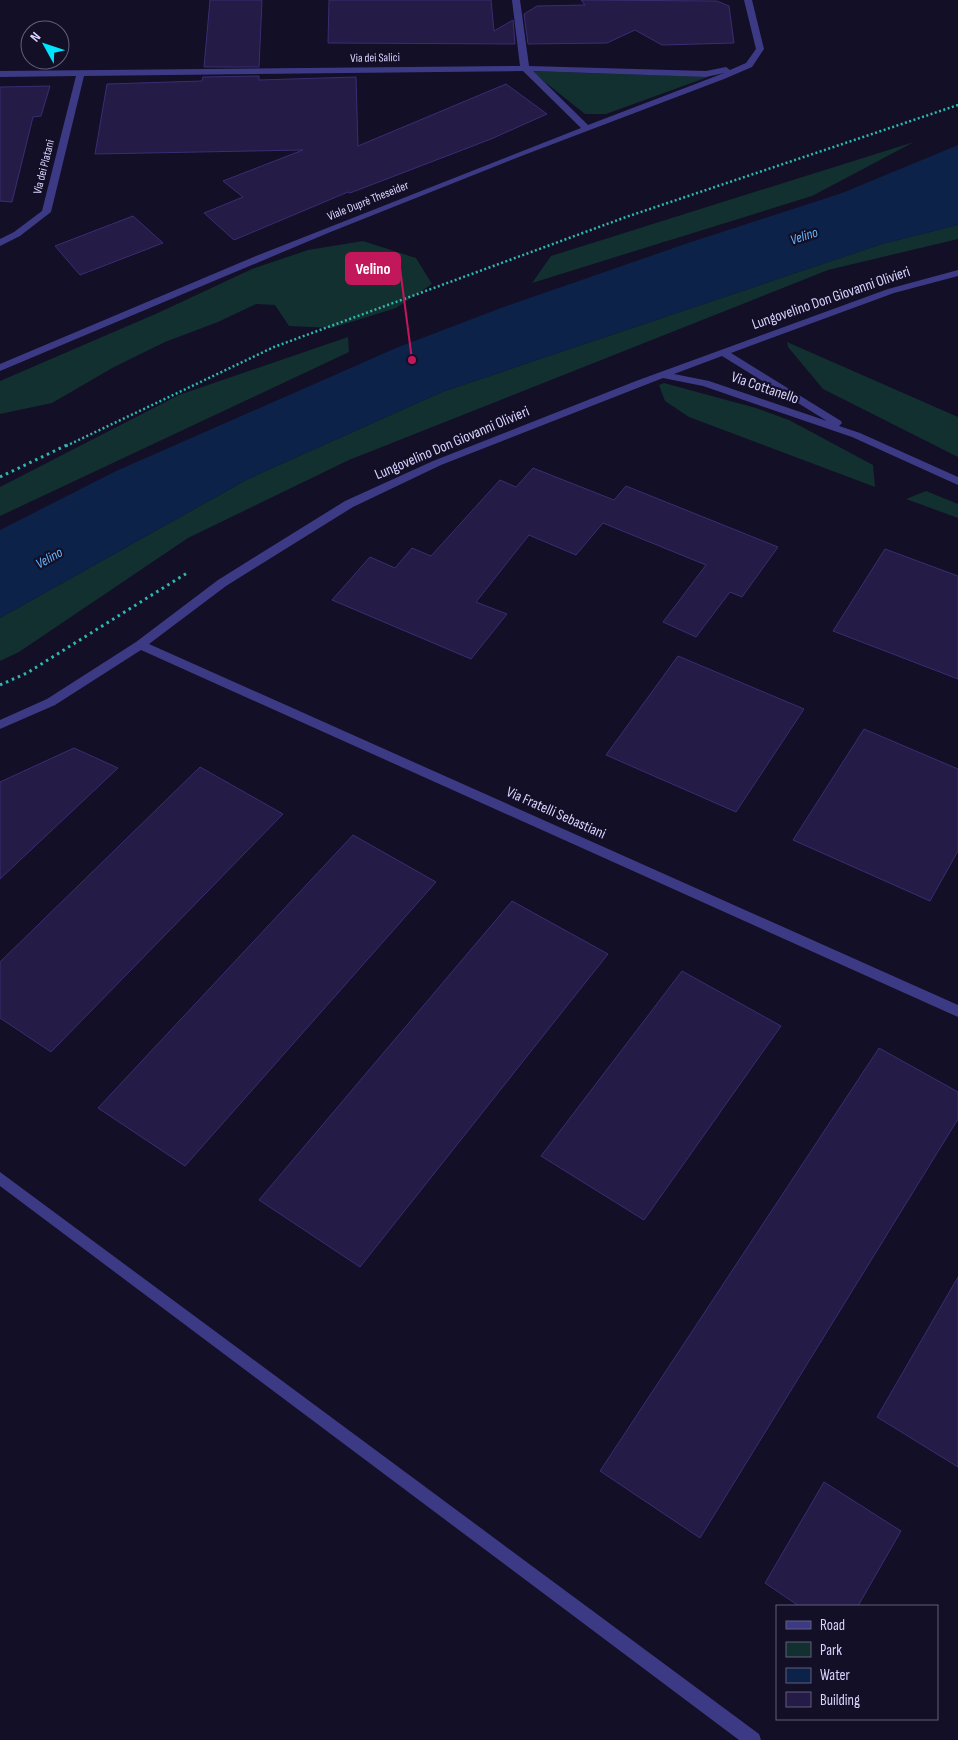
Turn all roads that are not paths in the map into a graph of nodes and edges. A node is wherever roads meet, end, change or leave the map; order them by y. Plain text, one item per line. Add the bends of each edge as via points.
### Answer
1 (516, 0) edge
2 (748, 0) edge
3 (748, 65) junction
4 (525, 68) junction
5 (0, 74) edge
6 (80, 75) junction
7 (586, 128) junction
8 (0, 243) edge
9 (958, 273) edge
10 (724, 353) junction
11 (0, 368) edge
12 (661, 375) junction
13 (856, 435) junction
14 (958, 481) edge
15 (140, 645) junction
16 (0, 725) edge
17 (958, 1011) edge
18 (0, 1178) edge
19 (753, 1740) edge

1 - 4 street
2 - 3 street via 760,49
3 - 4 street, Via dei Salici via 706,74
3 - 7 street, Viale Duprè Theseider via 695,90
4 - 6 street, Via dei Salici
4 - 7 street
5 - 6 street, Via dei Salici
6 - 8 street, Via dei Platani via 46,212
7 - 11 street, Viale Duprè Theseider via 128,310
9 - 10 street, Lungovelino Don Giovanni Olivieri via 891,291
10 - 12 street, Lungovelino Don Giovanni Olivieri
10 - 13 street, Via Cottanello
12 - 13 street, Via Cottanello via 705,383
12 - 15 street, Lungovelino Don Giovanni Olivieri via 437,463 349,504 222,583
13 - 14 street, Via Cottanello
15 - 16 street, Lungovelino Don Giovanni Olivieri via 51,702
15 - 17 street, Via Fratelli Sebastiani
18 - 19 street

